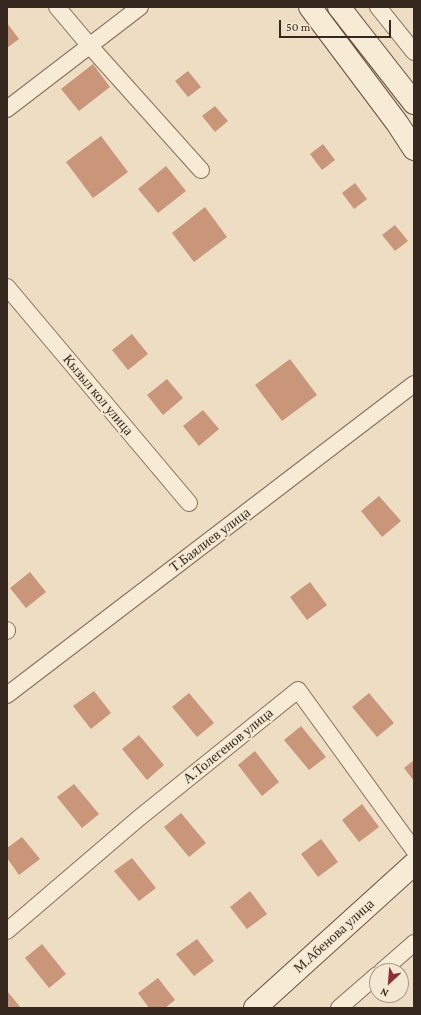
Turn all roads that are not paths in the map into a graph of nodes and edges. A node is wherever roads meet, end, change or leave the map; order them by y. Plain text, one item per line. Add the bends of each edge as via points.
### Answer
1 (57, 7) edge
2 (140, 7) edge
3 (310, 7) edge
4 (339, 7) edge
5 (378, 7) edge
6 (89, 45) junction
7 (414, 52) edge
8 (414, 102) edge
9 (7, 109) edge
10 (414, 149) edge
11 (201, 170) dead end
12 (7, 287) edge
13 (414, 384) edge
14 (189, 503) dead end
15 (7, 695) edge
16 (414, 850) edge
17 (414, 864) edge
18 (7, 931) edge
19 (414, 943) edge
20 (391, 963) edge
21 (369, 982) edge
22 (255, 1008) edge
23 (339, 1008) edge

1 - 6 street
2 - 6 street
3 - 10 main road
4 - 8 main road
5 - 7 street
6 - 9 street
6 - 11 street
12 - 14 street, Кызыл кол улица
13 - 15 street, Т.Баялиев улица
16 - 18 street, А.Толегенов улица via 298,690 139,818
17 - 22 main road, М.Абенова улица
19 - 20 street
21 - 23 street

